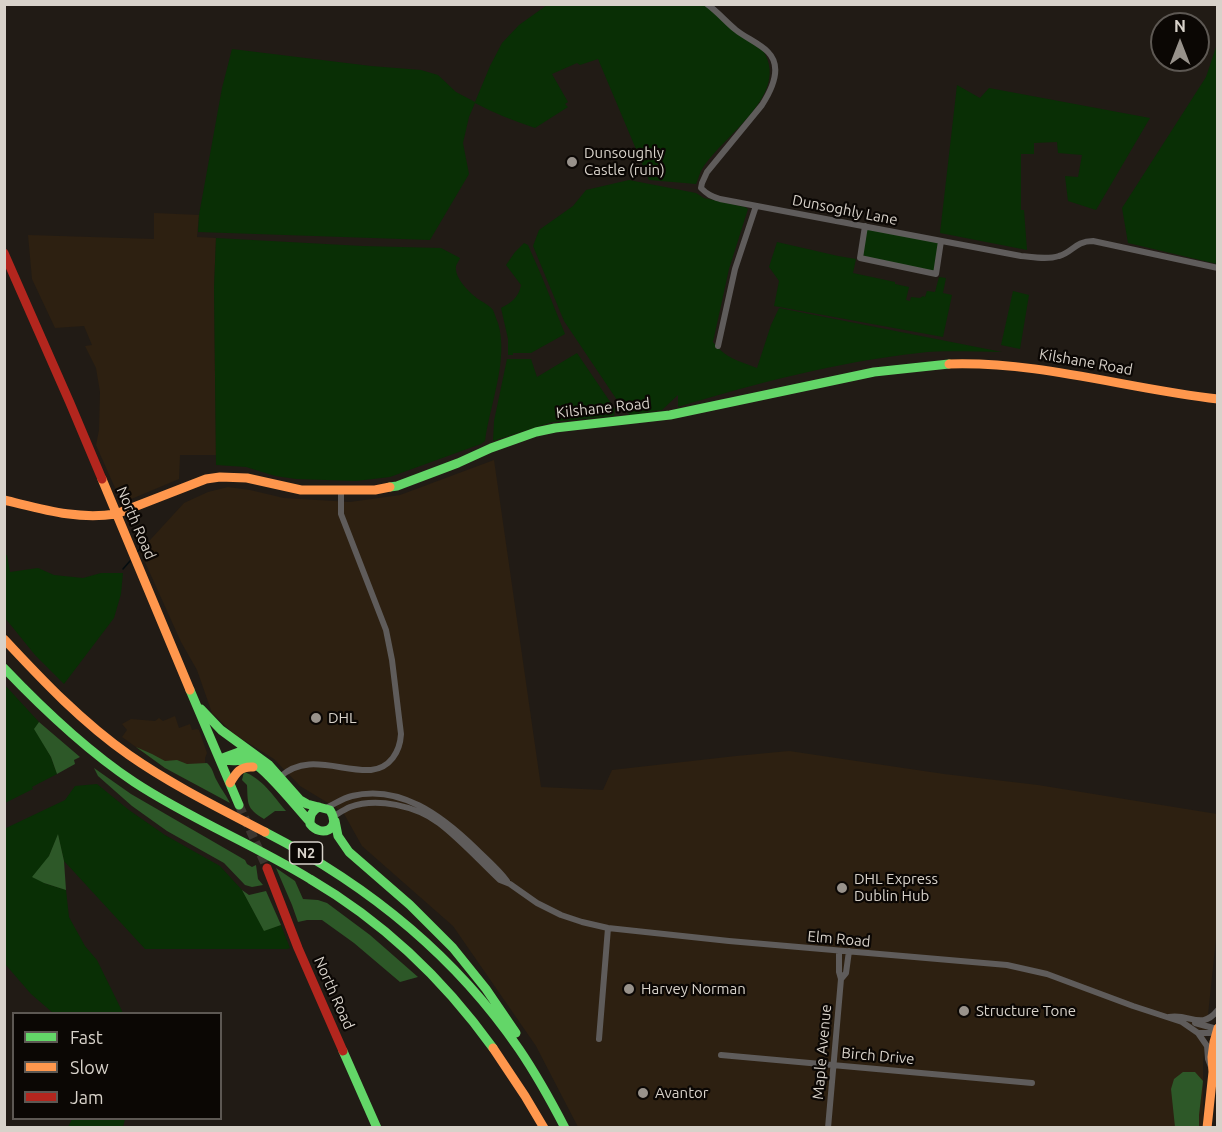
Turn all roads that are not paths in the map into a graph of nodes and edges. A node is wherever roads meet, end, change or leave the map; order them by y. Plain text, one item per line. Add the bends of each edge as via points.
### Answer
1 (707, 4) edge
2 (756, 206) junction
3 (865, 226) junction
4 (941, 241) junction
5 (4, 253) edge
6 (1218, 268) edge
7 (718, 346) dead end
8 (1218, 399) edge
9 (341, 491) junction
10 (4, 500) edge
11 (116, 514) junction
12 (4, 639) edge
13 (4, 668) edge
14 (197, 705) junction
15 (252, 753) junction
16 (220, 759) junction
17 (261, 770) junction
18 (280, 777) junction
19 (230, 783) junction
20 (239, 805) tunnel mouth
21 (323, 807) junction
22 (334, 819) junction
23 (310, 822) junction
24 (267, 868) tunnel mouth
25 (510, 884) junction
26 (608, 928) junction
27 (839, 951) junction
28 (849, 951) junction
29 (841, 979) junction
30 (1218, 1010) edge
31 (1169, 1018) junction
32 (1182, 1022) junction
33 (1218, 1029) edge
34 (1198, 1033) junction
35 (598, 1039) dead end
36 (721, 1055) dead end
37 (1218, 1057) edge
38 (833, 1064) junction
39 (1215, 1073) edge
40 (1032, 1083) dead end
41 (377, 1128) edge
42 (544, 1128) edge
43 (565, 1128) edge
44 (571, 1128) edge
45 (828, 1128) edge
46 (1207, 1128) edge

1 - 2 street, Dunsoghly Lane via 768,52 775,64 770,93 707,172 701,188 711,196
2 - 3 street, Dunsoghly Lane
2 - 7 street via 735,269
3 - 4 street, Dunsoghly Lane
3 - 4 street via 860,258 936,274
4 - 6 street, Dunsoghly Lane via 1051,258 1083,241 1093,241
5 - 11 main road, North Road
8 - 9 main road, Kilshane Road via 1013,366 967,363 906,367 670,415 536,432 397,486
9 - 11 main road, Kilshane Road via 301,490 247,478 220,477
9 - 18 street via 341,514 390,645 400,745 381,768 314,764
10 - 11 main road, Kilshane Road via 70,516
11 - 14 main road, North Road
12 - 43 main road, N2 via 77,713 130,755 180,788 330,868 414,931 499,1022 543,1086
13 - 42 main road, N2 via 82,743 147,790 306,876 379,927 466,1012 510,1070
14 - 15 main road via 221,730
14 - 16 main road, North Road
15 - 16 main road via 231,753
15 - 18 main road
16 - 17 main road via 243,760
16 - 19 main road, North Road
17 - 19 main road via 238,769
17 - 23 main road
18 - 21 main road via 300,800
19 - 20 main road, North Road
21 - 22 main road via 333,812
21 - 23 main road via 316,808
21 - 25 street, Elm Road via 370,794 405,799 455,829
22 - 23 main road via 330,829 322,832 314,830
22 - 25 street, Elm Road via 360,804 401,806 420,812 439,823 500,880
22 - 44 main road via 338,836 349,852 432,926 486,989 525,1046
24 - 41 main road, North Road
25 - 26 street, Elm Road via 561,915
26 - 27 street, Elm Road
26 - 35 street
27 - 28 street, Elm Road
27 - 29 street, Maple Avenue
28 - 29 street, Maple Avenue via 846,973
28 - 31 street, Elm Road via 1018,966
29 - 38 street, Maple Avenue
30 - 31 street, Elm Road via 1205,1020
31 - 32 street, Elm Road
32 - 33 street, Elm Road
32 - 34 street, Elm Road
33 - 34 street via 1210,1034
33 - 39 main road via 1212,1057
34 - 39 street via 1207,1046
36 - 38 street, Birch Drive
37 - 39 main road
38 - 40 street, Birch Drive
38 - 45 street, Maple Avenue
39 - 46 main road

